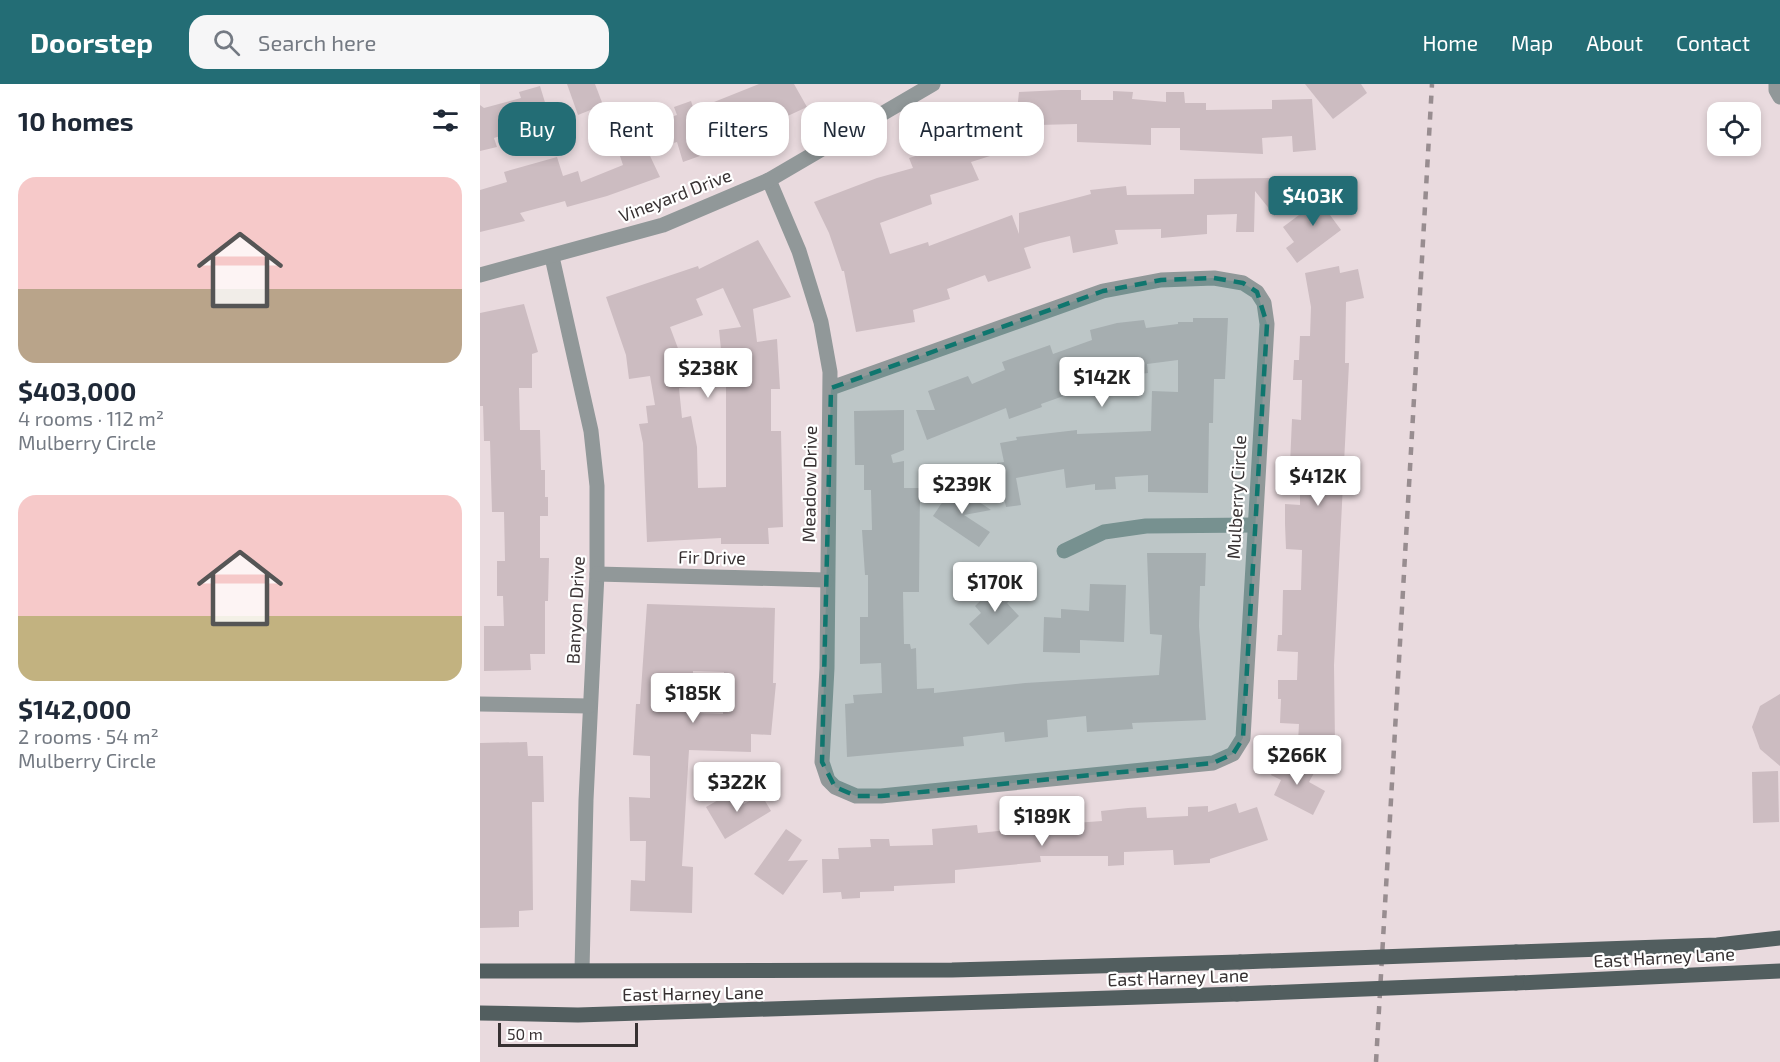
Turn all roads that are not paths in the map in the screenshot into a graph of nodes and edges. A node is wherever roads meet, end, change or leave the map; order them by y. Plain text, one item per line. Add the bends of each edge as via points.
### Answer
1 (933, 84) edge
2 (1776, 84) edge
3 (1780, 97) edge
4 (770, 180) junction
5 (552, 257) junction
6 (480, 274) edge
7 (831, 388) junction
8 (1254, 525) junction
9 (1064, 551) dead end
10 (597, 574) junction
11 (826, 580) junction
12 (480, 704) edge
13 (589, 706) junction
14 (843, 790) joint
15 (1780, 938) edge
16 (480, 970) edge
17 (582, 970) junction
18 (1780, 971) edge
19 (480, 1013) edge

1 - 4 street, Vineyard Drive
2 - 3 street
4 - 5 street, Vineyard Drive via 663,225
4 - 7 street, Meadow Drive via 799,251 821,322
5 - 6 street, Vineyard Drive
5 - 10 street, Banyon Drive via 591,431 597,486
7 - 8 street, Mulberry Circle via 1103,291 1161,280 1214,278 1243,283 1257,292 1264,303 1267,324
7 - 11 street, Meadow Drive
8 - 9 street via 1146,526 1104,532
8 - 14 street, Mulberry Circle via 1242,738 1226,759 881,796 856,796
10 - 11 street, Fir Drive
10 - 13 street, Banyon Drive
11 - 14 street, Meadow Drive via 822,762 828,780
12 - 13 street
13 - 17 street, Banyon Drive
15 - 17 main road, East Harney Lane, bridge via 1717,945 1240,962 952,969
16 - 17 main road, East Harney Lane
18 - 19 main road, East Harney Lane, bridge via 1237,994 578,1015

